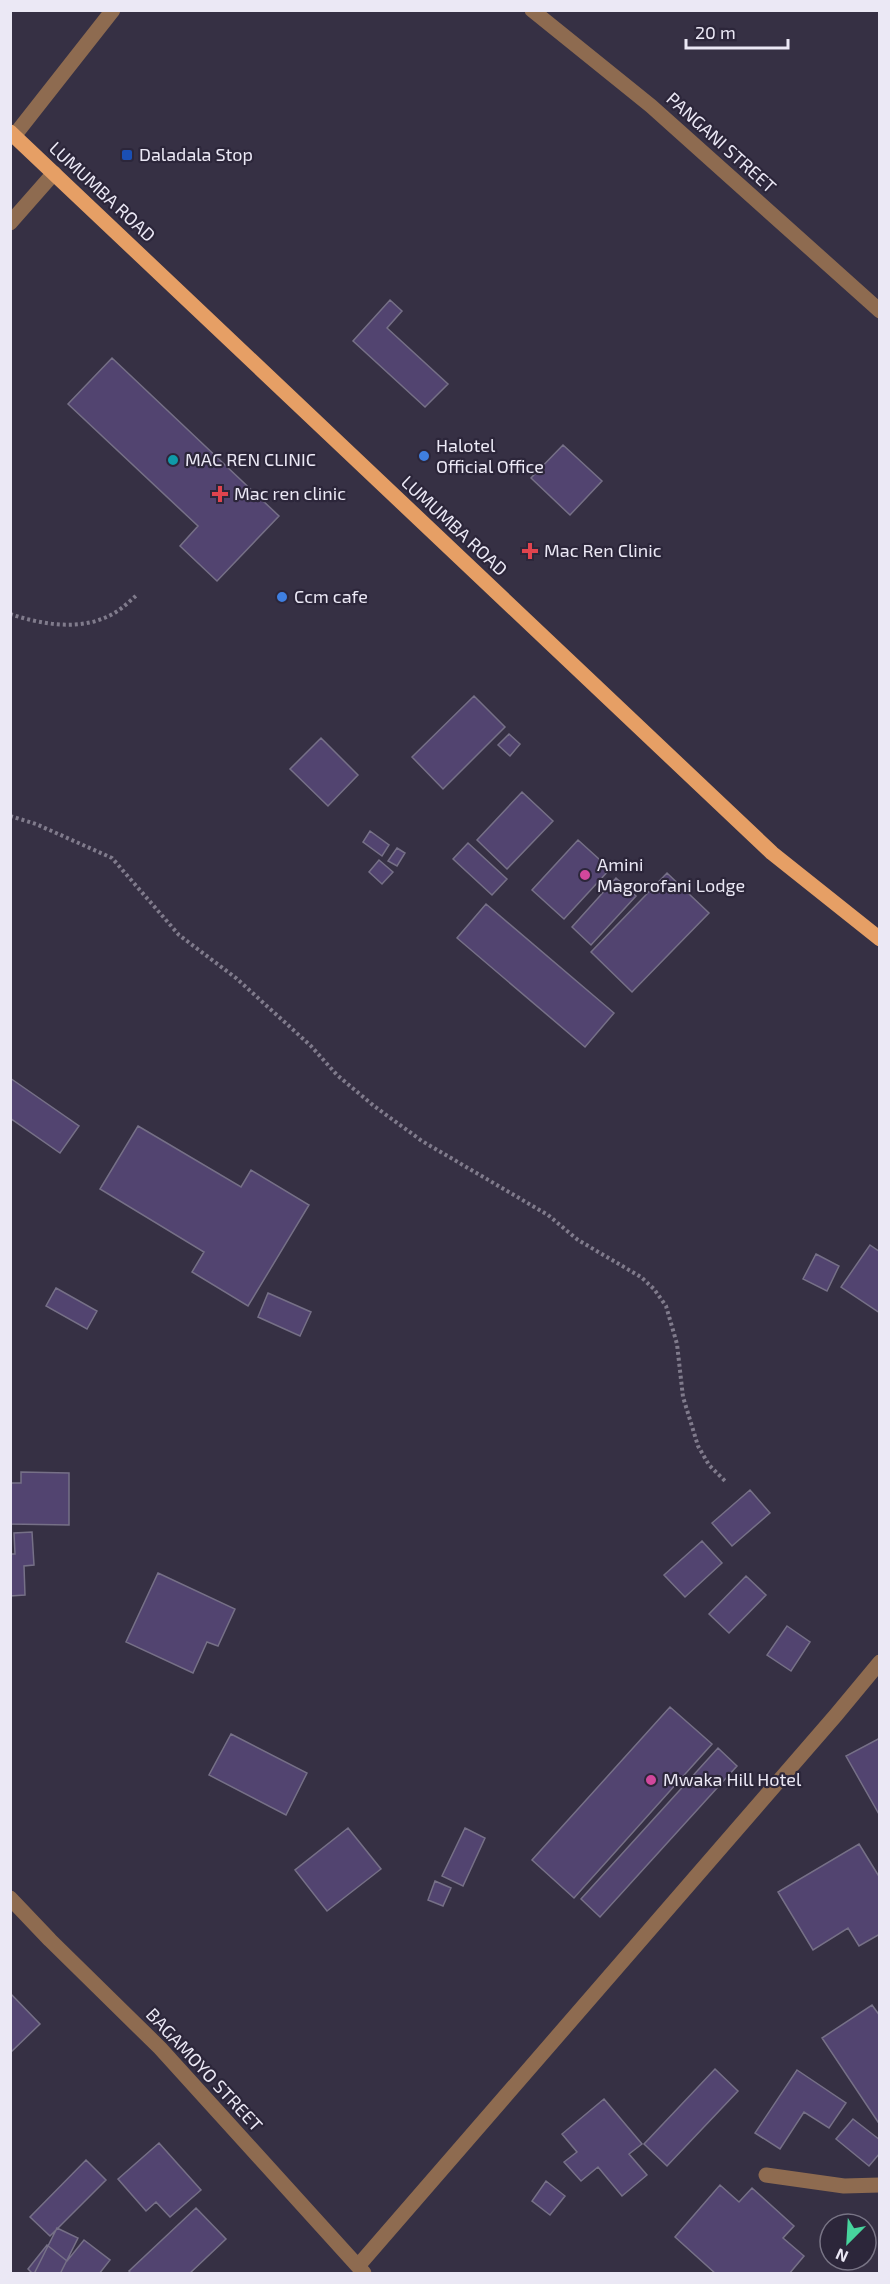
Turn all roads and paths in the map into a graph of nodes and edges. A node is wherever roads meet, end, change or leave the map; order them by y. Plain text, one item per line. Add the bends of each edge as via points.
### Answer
1 (113, 10) edge
2 (532, 10) edge
3 (12, 134) edge
4 (54, 173) junction
5 (10, 223) edge
6 (879, 311) edge
7 (138, 594) dead end
8 (10, 614) edge
9 (10, 816) edge
10 (879, 939) edge
11 (725, 1481) dead end
12 (879, 1662) edge
13 (10, 1898) edge
14 (766, 2175) dead end
15 (879, 2185) edge
16 (362, 2270) edge

1 - 3 street
2 - 6 street, PANGANI STREET via 651,106
3 - 4 main road, LUMUMBA ROAD
4 - 5 street
4 - 10 main road, LUMUMBA ROAD via 772,853
7 - 8 path via 98,621 46,625
9 - 11 path via 112,858 179,935 236,978 374,1106 422,1141 548,1215 578,1240 654,1289 666,1306 677,1344 683,1397 698,1446
12 - 16 street
13 - 16 street, BAGAMOYO STREET via 160,2048
14 - 15 street via 844,2187

